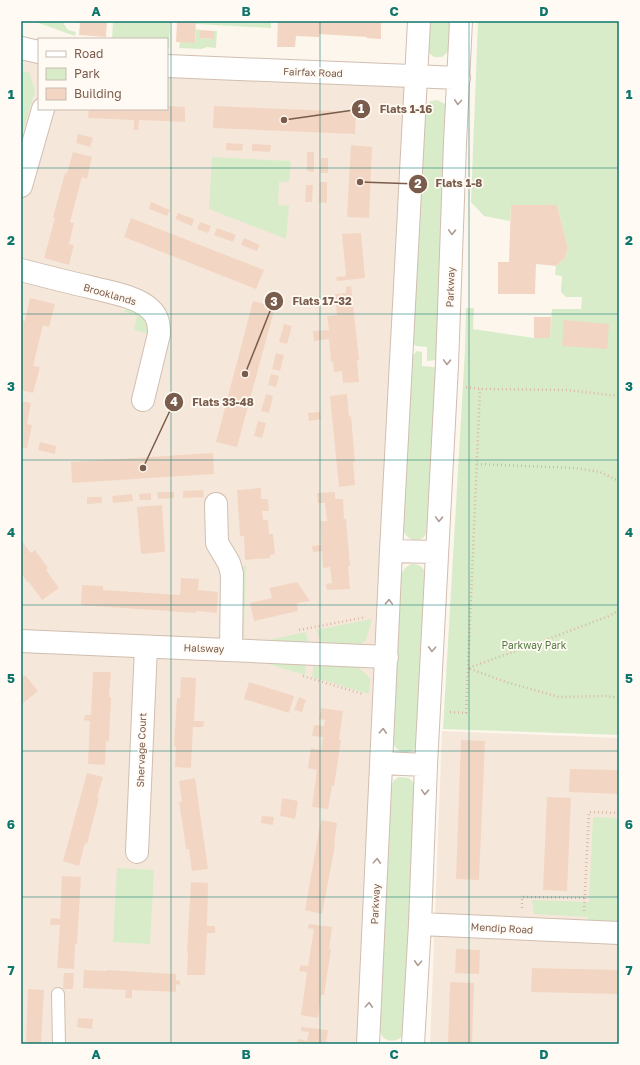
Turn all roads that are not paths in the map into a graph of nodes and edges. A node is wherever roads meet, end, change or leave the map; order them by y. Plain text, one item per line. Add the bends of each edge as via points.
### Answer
1 (419, 21) edge
2 (461, 21) edge
3 (21, 48) edge
4 (38, 52) edge
5 (168, 66) edge
6 (417, 76) junction
7 (459, 78) junction
8 (43, 110) edge
9 (21, 186) edge
10 (21, 270) edge
11 (143, 400) dead end
12 (216, 504) dead end
13 (391, 551) junction
14 (437, 552) junction
15 (21, 641) edge
16 (146, 647) junction
17 (231, 649) junction
18 (387, 657) junction
19 (382, 763) junction
20 (426, 765) junction
21 (137, 853) dead end
22 (420, 924) junction
23 (619, 933) edge
24 (58, 994) dead end
25 (59, 1044) edge
26 (368, 1044) edge
27 (413, 1044) edge

1 - 6 street, Parkway
2 - 7 street, Parkway
3 - 4 street
5 - 6 street, Fairfax Road
6 - 7 street, Fairfax Road
6 - 13 street, Parkway
7 -> 14 street, Parkway
8 - 9 street
10 - 11 street, Brooklands via 134,299 150,309 159,324 159,334
12 - 17 street via 217,543 231,568
13 - 14 street
18 -> 13 street, Parkway
14 -> 20 street, Parkway
15 - 16 street, Halsway
16 - 17 street, Halsway
16 - 21 street, Shervage Court
17 - 18 street, Halsway
19 -> 18 street, Parkway
19 - 20 street
26 -> 19 street, Parkway
20 -> 22 street, Parkway
22 - 23 street, Mendip Road
22 -> 27 street, Parkway
24 - 25 lane

